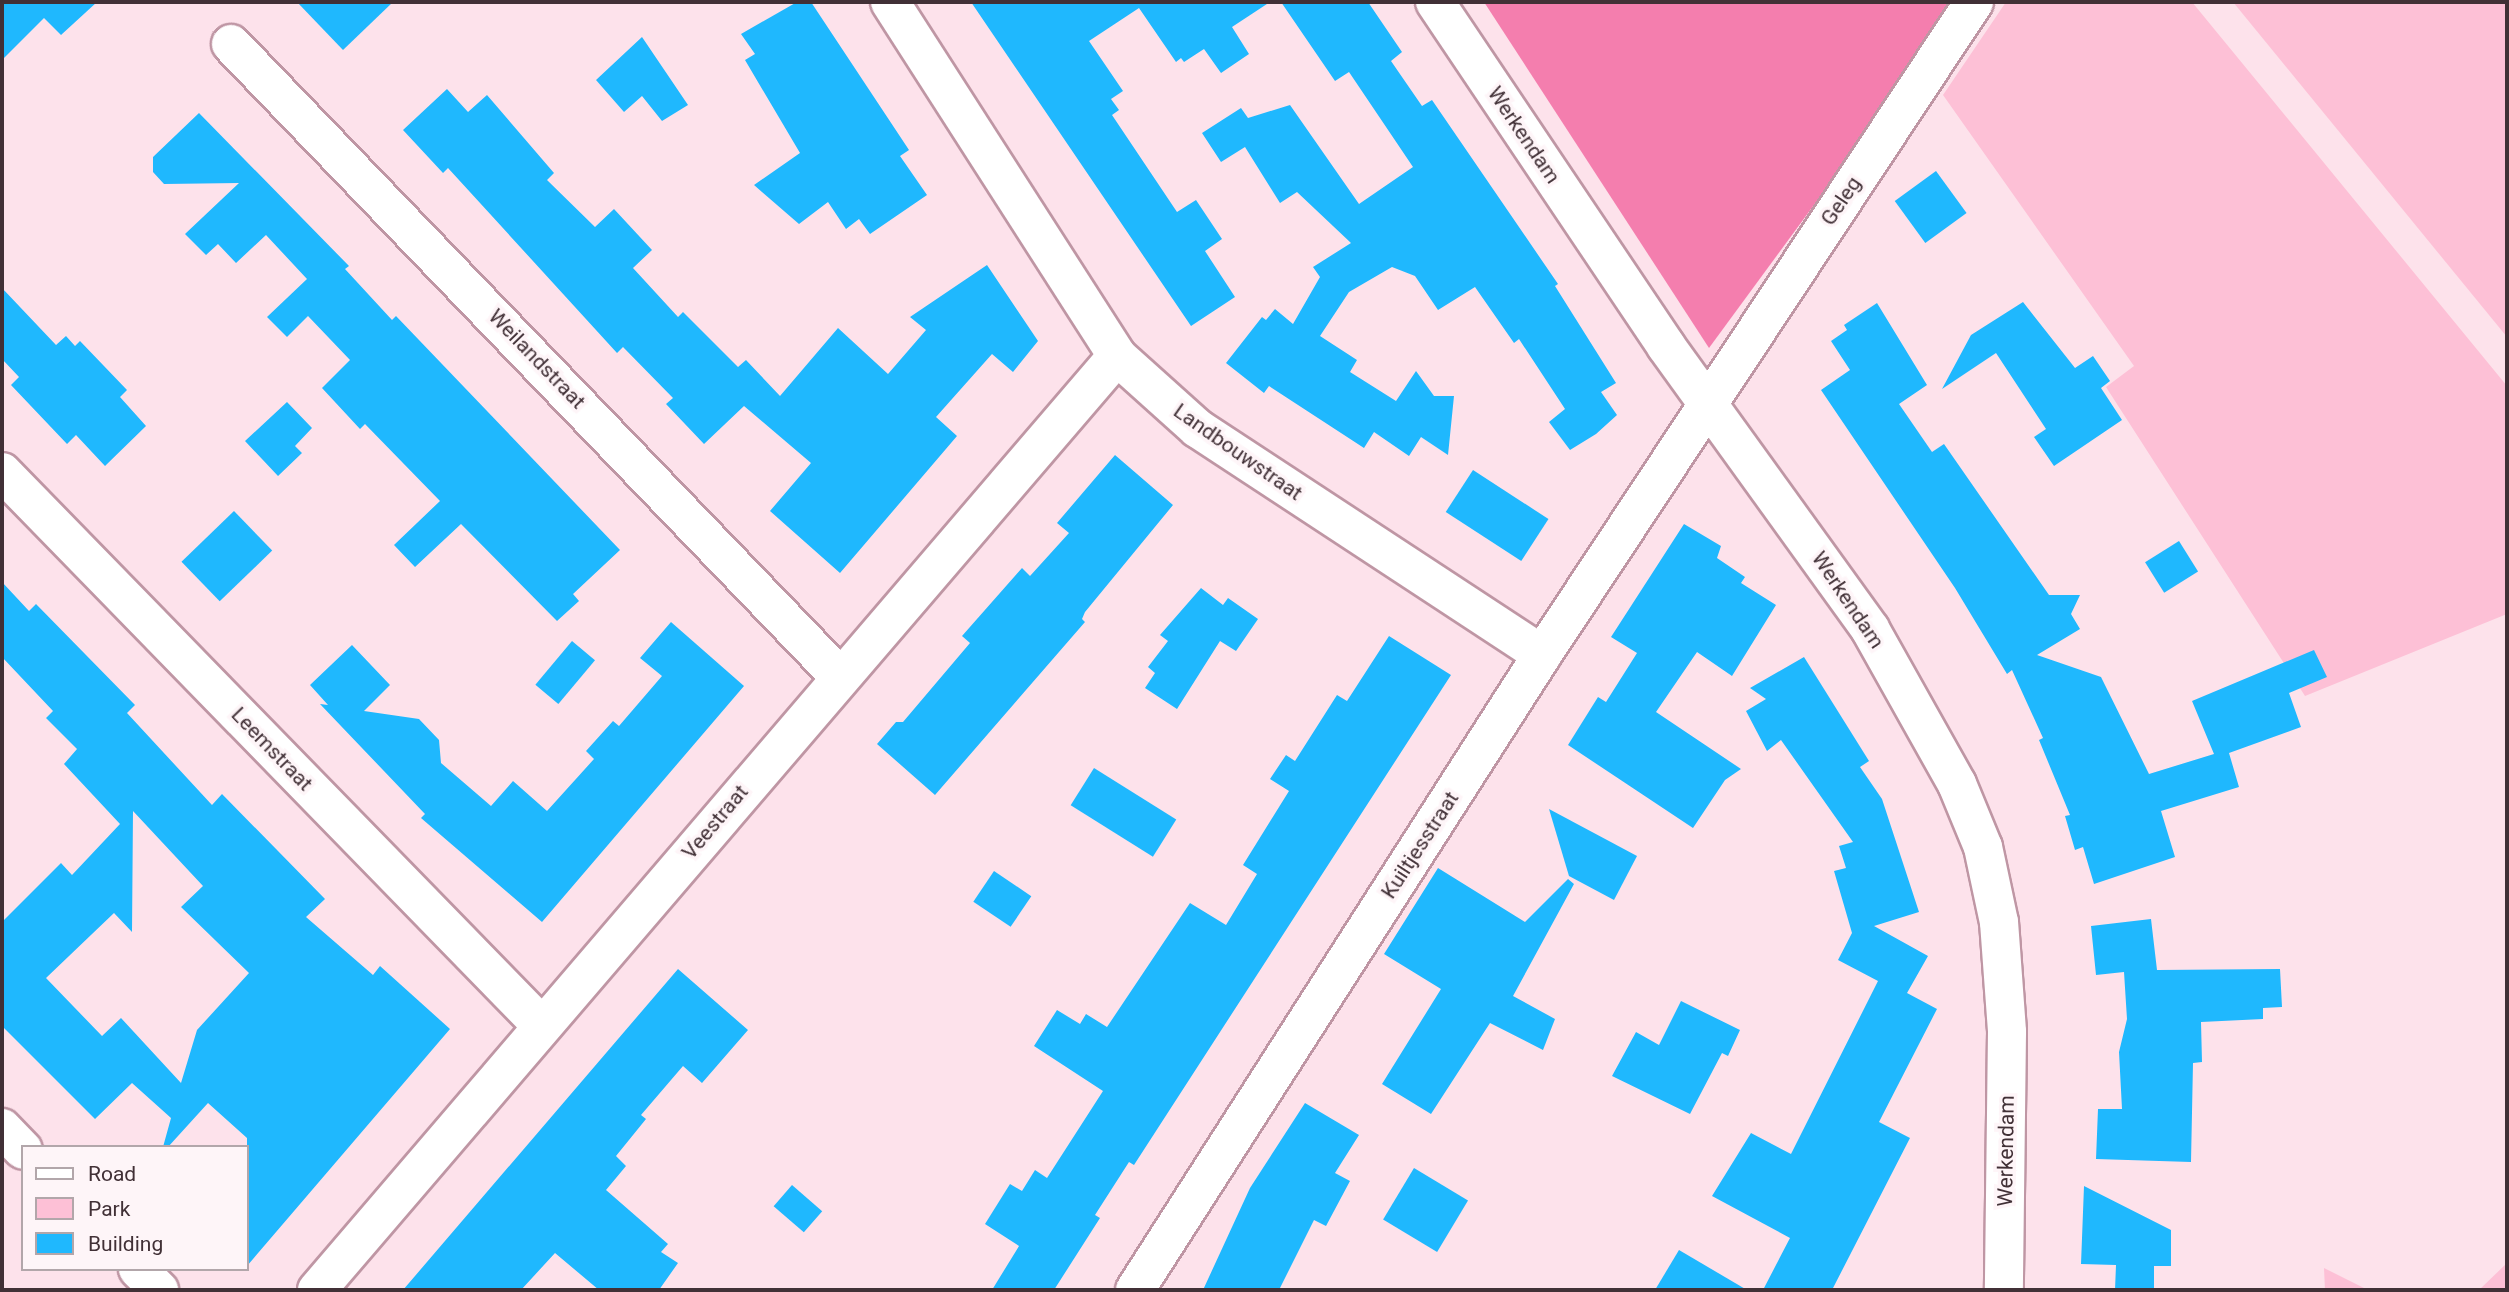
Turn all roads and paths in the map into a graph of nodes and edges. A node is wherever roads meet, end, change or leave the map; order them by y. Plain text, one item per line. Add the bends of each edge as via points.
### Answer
1 (890, 2) edge
2 (1435, 2) edge
3 (1974, 2) edge
4 (232, 44) dead end
5 (1117, 356) junction
6 (1708, 401) junction
7 (2, 472) edge
8 (1542, 655) junction
9 (839, 677) junction
10 (542, 1026) junction
11 (2, 1128) edge
12 (21, 1148) edge
13 (140, 1271) edge
14 (159, 1290) edge
15 (317, 1290) edge
16 (1135, 1290) edge
17 (2004, 1290) edge

1 - 5 street, Landbouwstraat
2 - 6 street, Werkendam via 1666,346
3 - 6 street, Geleg
4 - 9 street, Weilandstraat
5 - 8 street, Landbouwstraat via 1197,428
5 - 9 street, Veestraat
6 - 8 street, Kuiltjesstraat
6 - 17 street, Werkendam via 1870,629 1956,784 1983,847 1998,922 2007,1032
7 - 10 street, Leemstraat
8 - 16 street, Kuiltjesstraat
9 - 10 street, Veestraat
10 - 15 street, Veestraat
11 - 12 street
13 - 14 street

